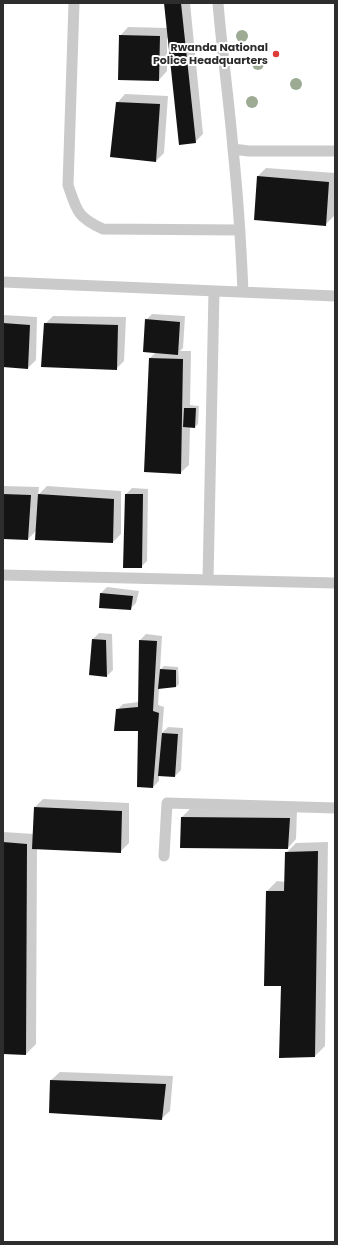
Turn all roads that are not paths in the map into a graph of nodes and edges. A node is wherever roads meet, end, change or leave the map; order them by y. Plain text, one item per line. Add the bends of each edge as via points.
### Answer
1 (74, 3) edge
2 (218, 3) edge
3 (233, 149) junction
4 (335, 151) edge
5 (240, 230) junction
6 (3, 282) edge
7 (214, 291) junction
8 (243, 292) junction
9 (335, 296) edge
10 (3, 575) edge
11 (208, 580) junction
12 (335, 583) edge
13 (335, 808) edge
14 (164, 856) dead end

1 - 5 lane via 68,185 76,208 86,221 103,229
2 - 3 lane
3 - 4 lane
3 - 5 lane
5 - 8 lane
6 - 7 lane
7 - 8 lane
7 - 11 lane
8 - 9 lane
10 - 11 lane
11 - 12 lane
13 - 14 lane via 167,803

